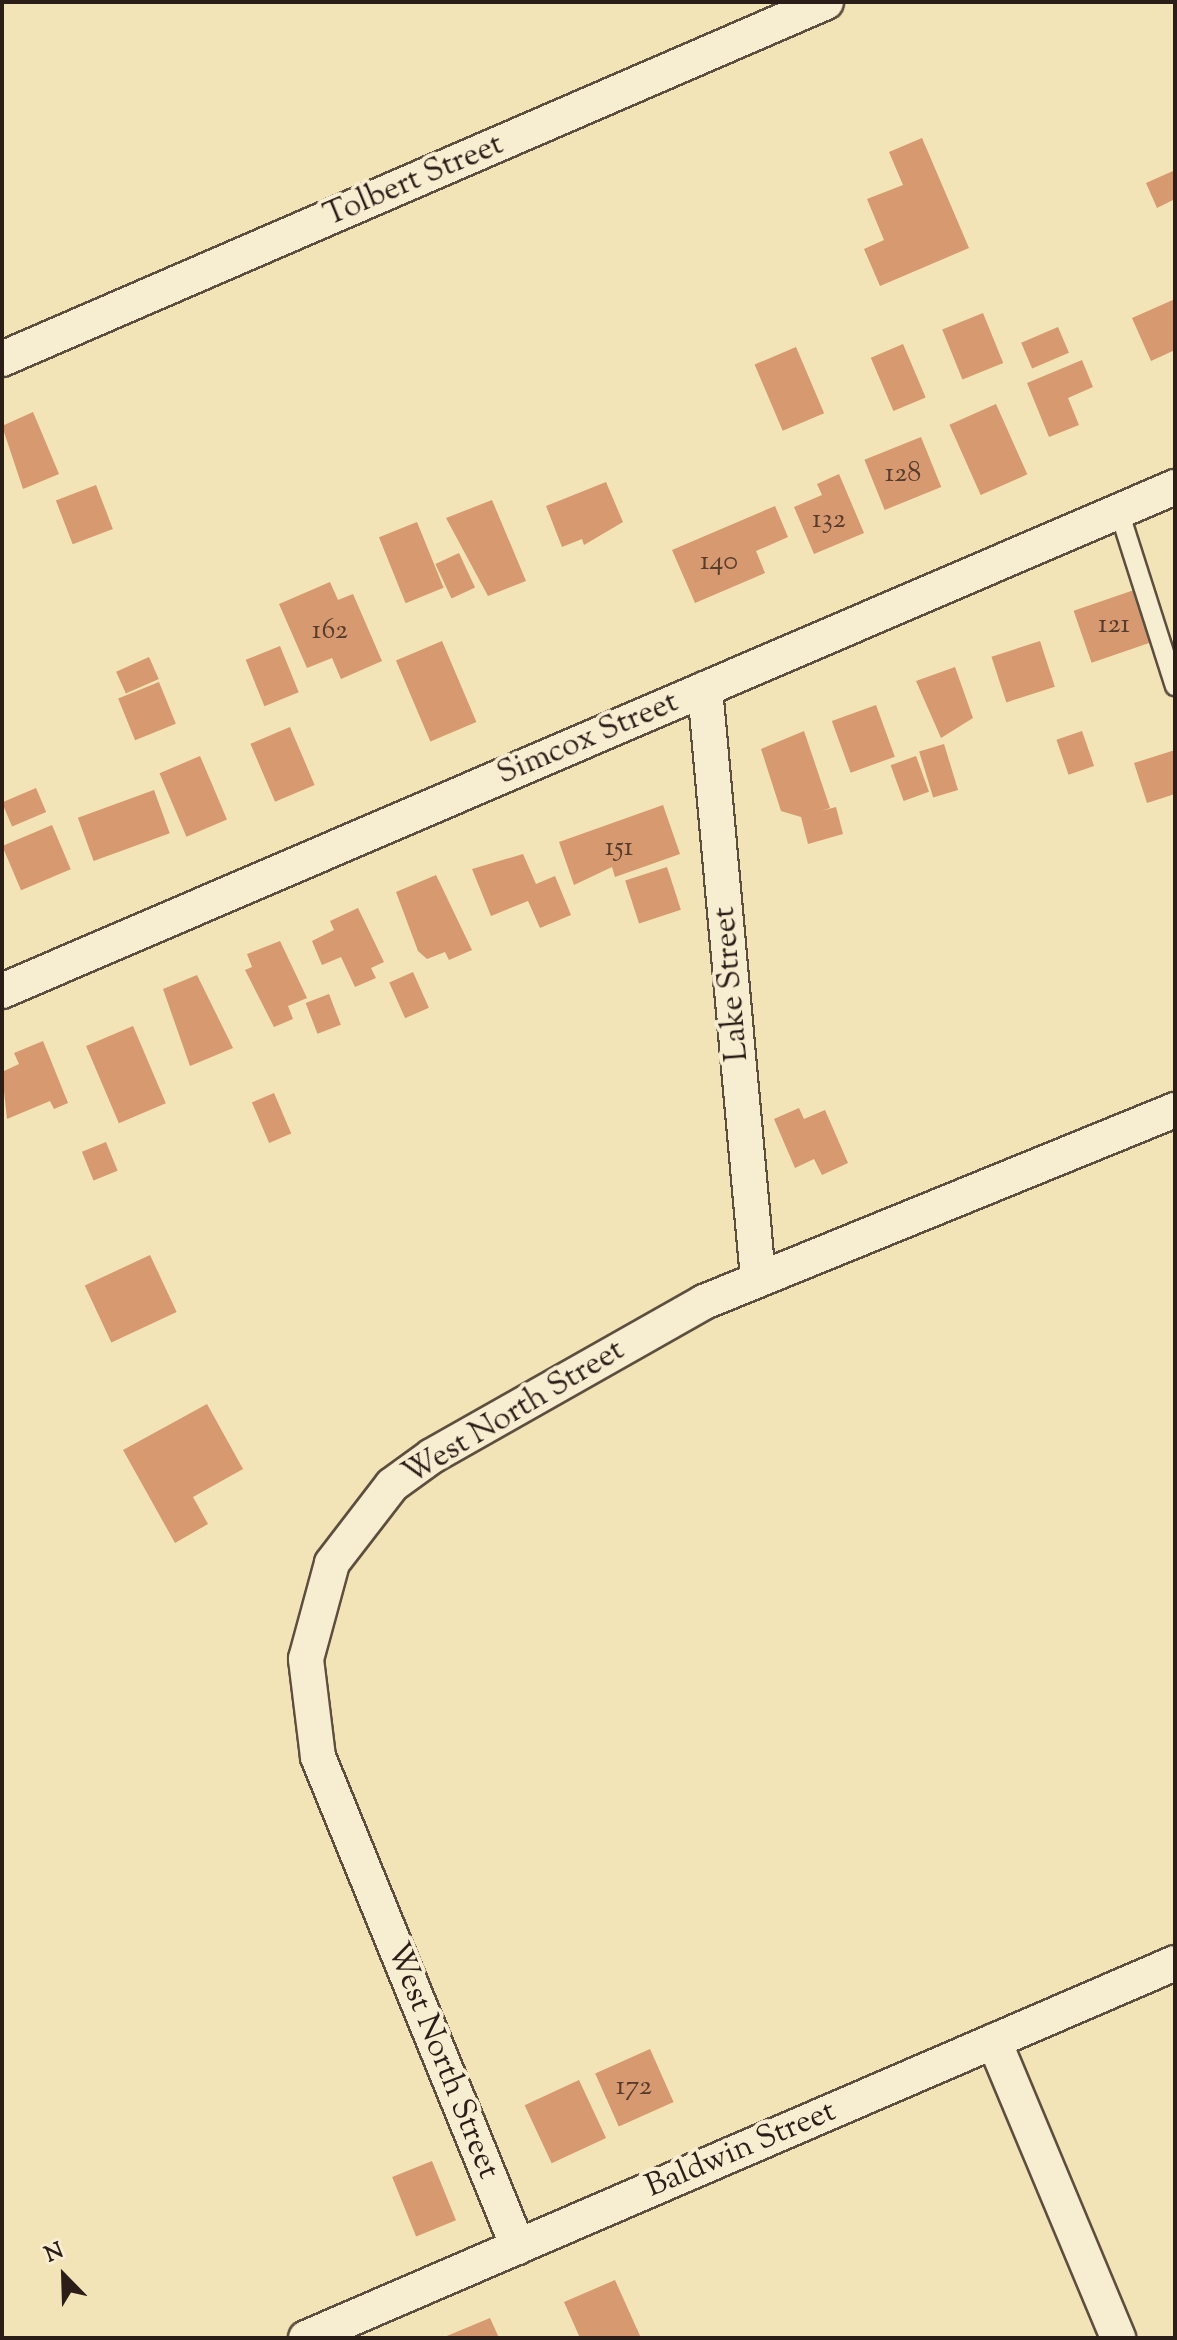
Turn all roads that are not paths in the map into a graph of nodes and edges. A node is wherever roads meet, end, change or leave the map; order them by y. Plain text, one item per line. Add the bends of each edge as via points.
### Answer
1 (826, 2) edge
2 (2, 359) edge
3 (1175, 487) edge
4 (1119, 511) junction
5 (1175, 686) edge
6 (705, 689) junction
7 (2, 991) edge
8 (1175, 1110) edge
9 (758, 1278) junction
10 (1175, 1963) edge
11 (994, 2041) junction
12 (518, 2247) junction
13 (306, 2338) edge
14 (1118, 2338) edge

1 - 2 street, Tolbert Street
3 - 4 street, Simcox Street
4 - 5 lane
4 - 6 street, Simcox Street
6 - 7 street, Simcox Street
6 - 9 street, Lake Street
8 - 9 street, West North Street
9 - 12 street, West North Street via 691,1310 392,1485 332,1563 315,1610 307,1709 318,1757
10 - 11 street, Baldwin Street
11 - 12 street, Baldwin Street
11 - 14 street
12 - 13 street, Baldwin Street

